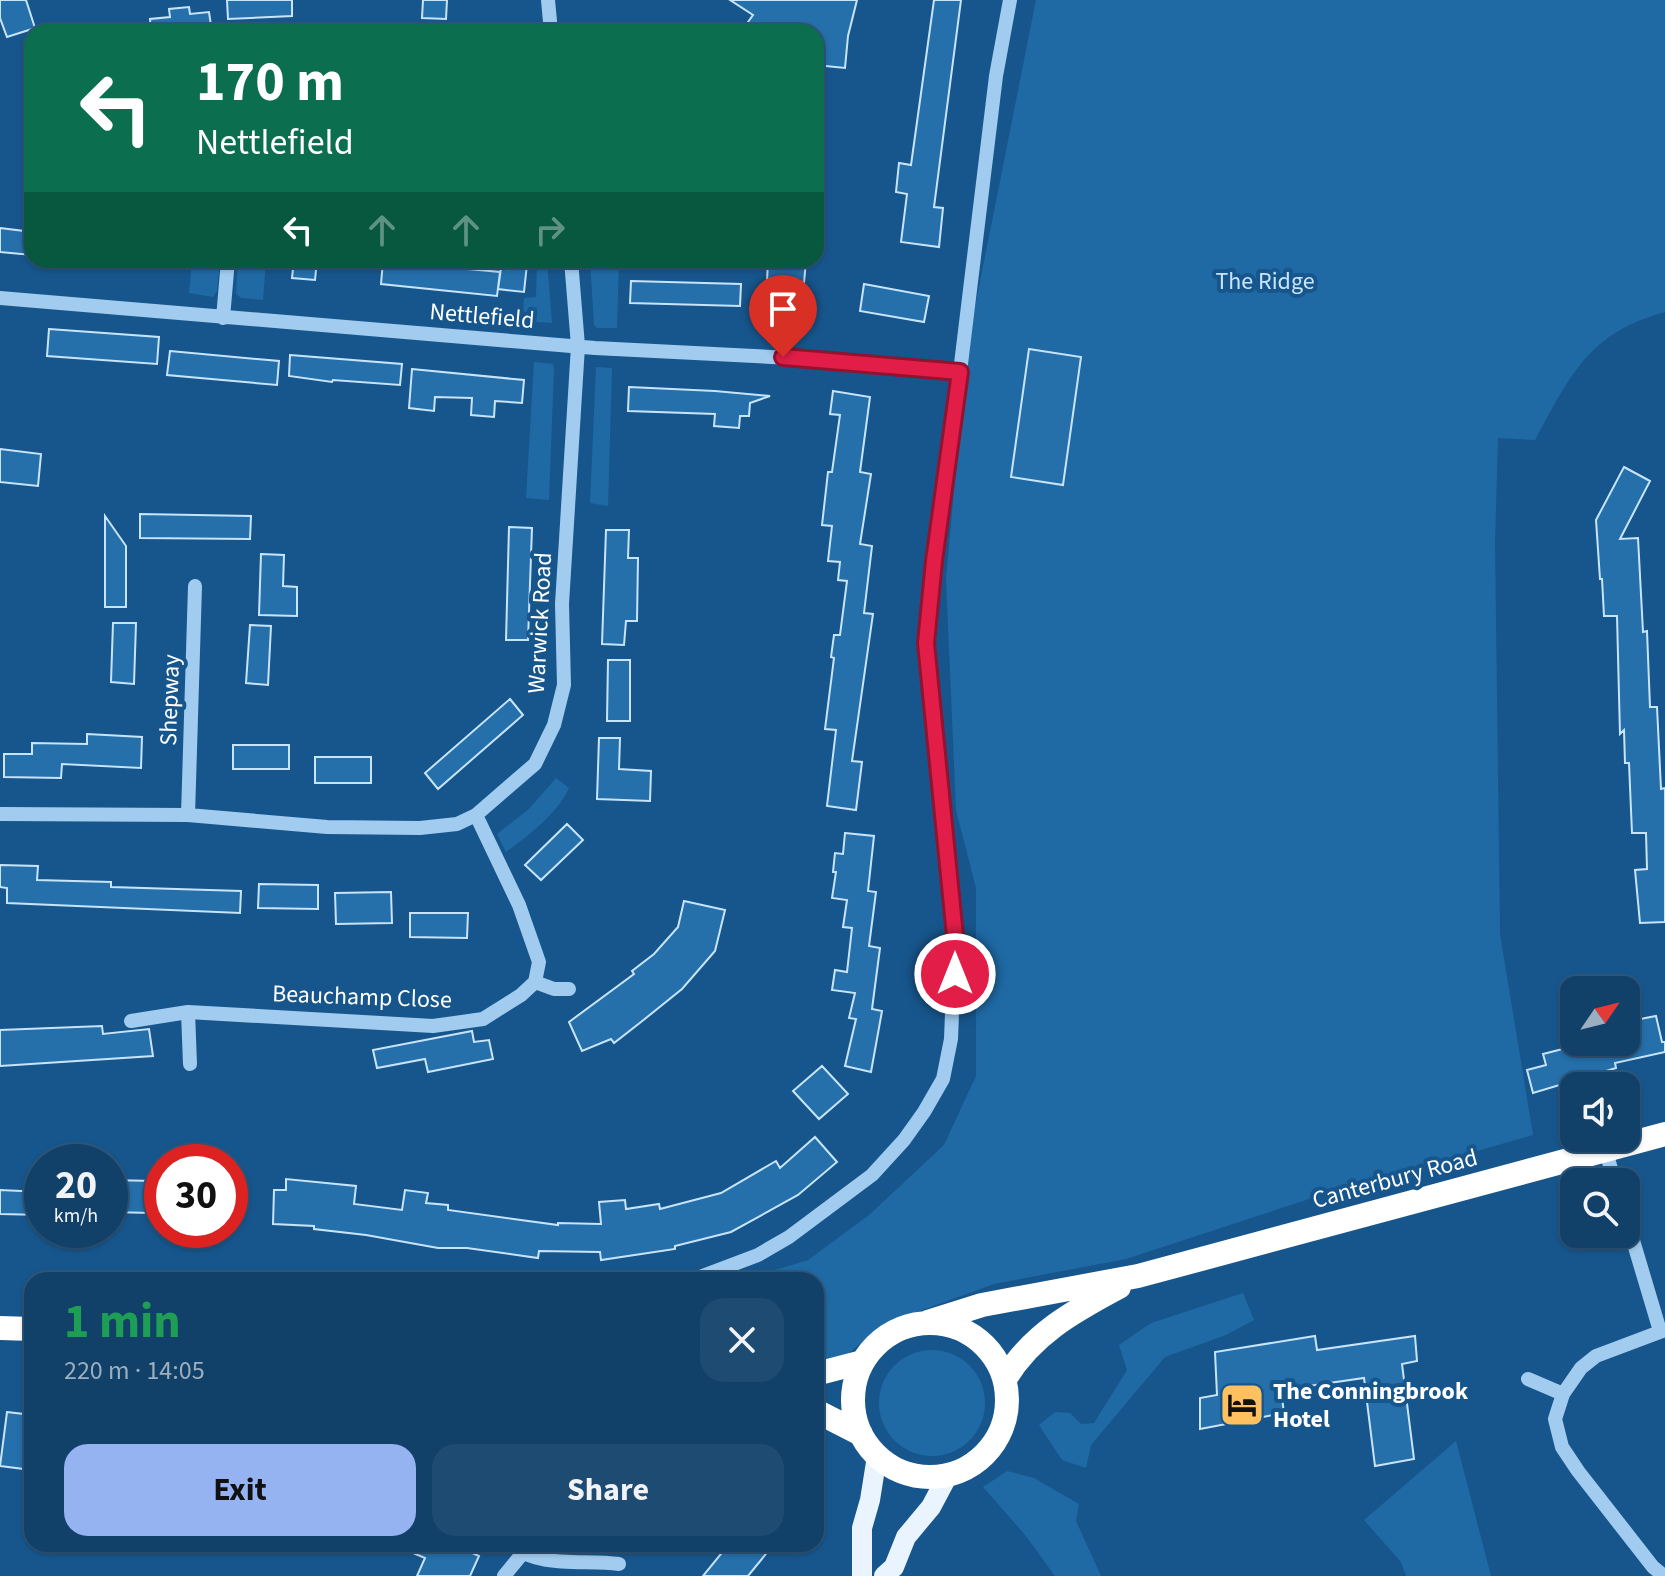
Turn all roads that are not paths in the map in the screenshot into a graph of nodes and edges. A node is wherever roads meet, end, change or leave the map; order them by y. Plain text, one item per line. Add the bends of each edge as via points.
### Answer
1 (548, 0) edge
2 (1010, 0) edge
3 (550, 24) edge
4 (227, 268) edge
5 (572, 268) edge
6 (0, 298) edge
7 (223, 318) junction
8 (578, 346) junction
9 (960, 372) junction
10 (195, 586) dead end
11 (0, 814) edge
12 (188, 815) junction
13 (476, 815) junction
14 (535, 982) junction
15 (569, 989) dead end
16 (188, 1012) junction
17 (131, 1021) dead end
18 (190, 1064) dead end
19 (1665, 1134) edge
20 (1640, 1142) edge
21 (1606, 1152) joint
22 (1611, 1168) edge
23 (1636, 1248) edge
24 (713, 1272) edge
25 (1138, 1276) junction
26 (928, 1322) junction
27 (0, 1328) edge
28 (24, 1329) edge
29 (1663, 1331) edge
30 (862, 1362) junction
31 (824, 1372) edge
32 (1005, 1379) junction
33 (1528, 1379) dead end
34 (1563, 1394) junction
35 (824, 1415) edge
36 (861, 1434) junction
37 (877, 1456) junction
38 (948, 1475) junction
39 (515, 1552) edge
40 (528, 1552) edge
41 (619, 1564) dead end
42 (504, 1576) edge
43 (862, 1576) edge
44 (884, 1576) edge
45 (1664, 1576) edge

1 - 3 street
2 - 9 street
4 - 7 street
5 - 8 street, Warwick Road
6 - 7 street, Nettlefield
7 - 8 street, Nettlefield
8 - 9 street, Nettlefield
8 - 13 street, Warwick Road via 562,604 564,685 554,725 535,764
9 - 24 street via 926,643 955,936 951,1039 943,1079 904,1140 872,1175 789,1237
10 - 12 street, Shepway
11 - 12 street, Warwick Road
12 - 13 street, Warwick Road via 327,827 420,828 457,824
13 - 14 street via 529,933 539,962
14 - 15 street
14 - 16 street, Beauchamp Close via 483,1019 433,1026
16 - 17 street, Beauchamp Close
16 - 18 street
19 - 20 highway, Canterbury Road
21 - 22 street
21 - 25 highway, Canterbury Road
23 - 29 street
25 - 26 highway, Canterbury Road via 982,1305
25 - 32 highway, Canterbury Road via 1036,1338
26 - 30 highway via 890,1335
26 - 32 highway via 976,1337 994,1356
27 - 28 highway
29 - 34 street via 1596,1356
30 - 31 highway
30 - 36 highway via 854,1386
32 - 38 highway via 1008,1399 997,1439 975,1462
33 - 34 street
34 - 45 street via 1555,1419 1562,1447
35 - 36 highway
36 - 37 highway
37 - 38 highway via 898,1470
37 - 43 main road via 862,1528
38 - 44 main road
39 - 42 street
40 - 41 street

